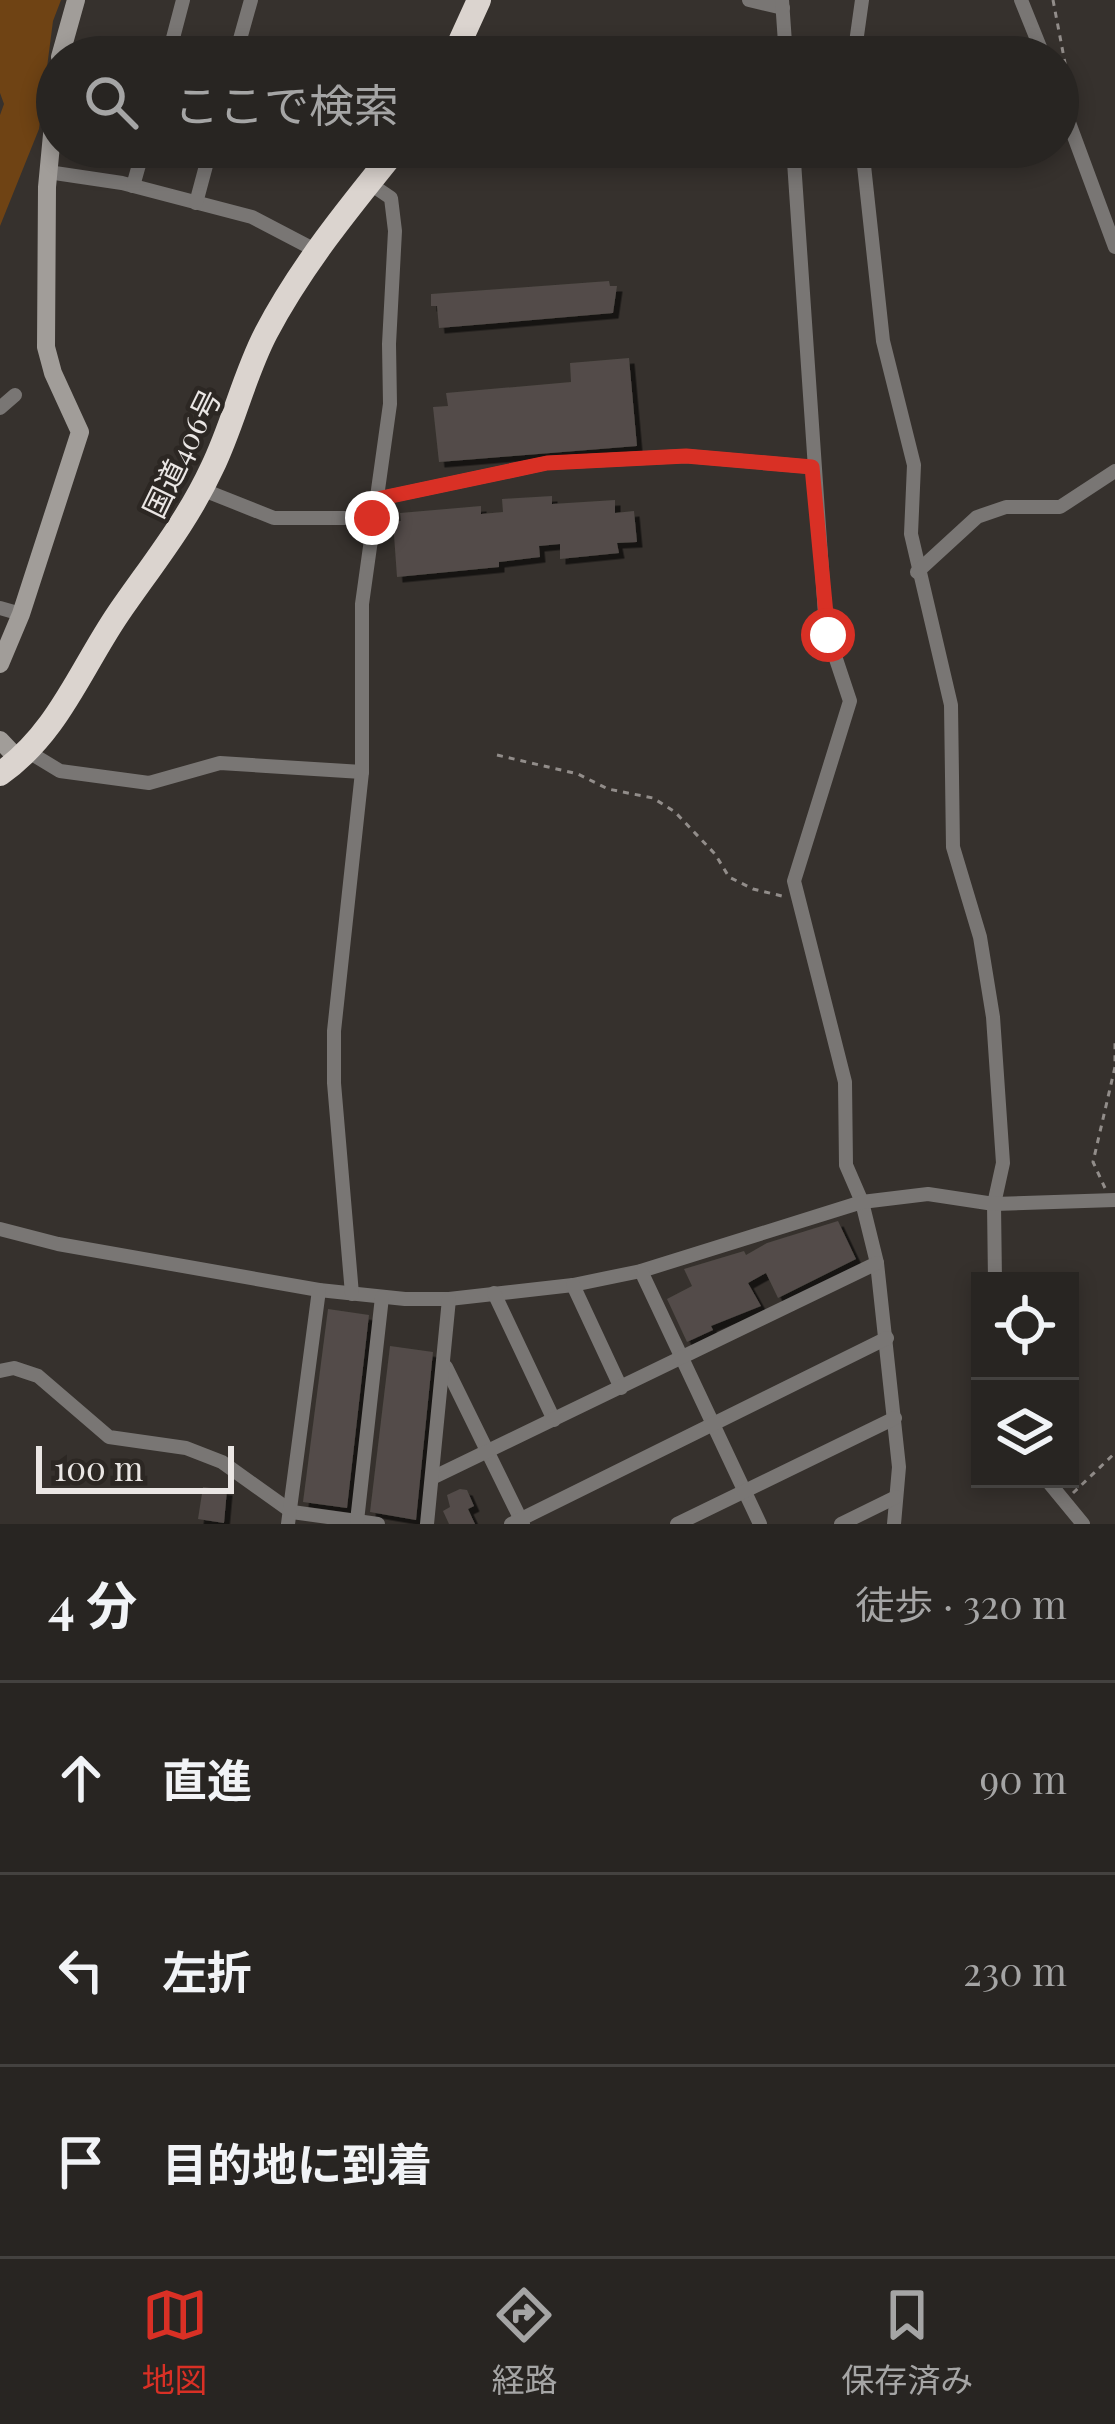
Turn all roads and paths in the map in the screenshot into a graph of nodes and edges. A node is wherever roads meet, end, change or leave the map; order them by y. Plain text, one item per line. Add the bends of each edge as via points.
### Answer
1 (76, 0) edge
2 (183, 0) edge
3 (251, 0) edge
4 (479, 0) edge
5 (749, 0) edge
6 (862, 0) edge
7 (1021, 0) edge
8 (1053, 0) edge
9 (782, 4) edge
10 (66, 36) edge
11 (174, 36) edge
12 (241, 36) edge
13 (463, 36) edge
14 (784, 36) edge
15 (857, 36) edge
16 (1036, 36) edge
17 (1060, 36) edge
18 (1079, 149) edge
19 (48, 168) edge
20 (139, 168) edge
21 (205, 168) edge
22 (381, 168) edge
23 (794, 168) edge
24 (864, 168) edge
25 (48, 172) junction
26 (369, 183) junction
27 (134, 186) junction
28 (196, 202) junction
29 (1115, 247) edge
30 (317, 251) junction
31 (15, 395) dead end
32 (0, 408) edge
33 (812, 467) junction
34 (1115, 471) edge
35 (201, 489) junction
36 (377, 499) junction
37 (372, 518) junction
38 (917, 572) junction
39 (0, 608) edge
40 (21, 614) junction
41 (0, 664) edge
42 (0, 740) edge
43 (497, 754) dead end
44 (15, 762) edge
45 (362, 772) junction
46 (799, 901) junction
47 (1115, 1039) edge
48 (1113, 1200) edge
49 (862, 1202) junction
50 (994, 1204) junction
51 (0, 1229) edge
52 (877, 1263) junction
53 (641, 1271) junction
54 (994, 1272) edge
55 (573, 1285) junction
56 (319, 1290) junction
57 (494, 1293) junction
58 (352, 1294) junction
59 (382, 1297) junction
60 (449, 1299) junction
61 (887, 1338) junction
62 (681, 1360) junction
63 (445, 1365) junction
64 (0, 1371) edge
65 (621, 1388) junction
66 (895, 1418) junction
67 (554, 1420) junction
68 (712, 1425) junction
69 (487, 1450) junction
70 (1115, 1453) edge
71 (434, 1477) junction
72 (1053, 1488) edge
73 (743, 1491) junction
74 (896, 1497) junction
75 (1064, 1502) junction
76 (290, 1518) edge
77 (357, 1521) edge
78 (518, 1522) edge
79 (378, 1524) edge
80 (427, 1524) edge
81 (676, 1524) edge
82 (760, 1524) edge
83 (841, 1524) edge
84 (894, 1524) edge
85 (1083, 1524) edge

1 - 10 street
2 - 11 street
3 - 12 street
4 - 13 highway
5 - 9 street
6 - 15 street
7 - 16 street
8 - 17 path
9 - 14 street
18 - 29 street
19 - 25 street
20 - 27 street
21 - 28 street
22 - 26 highway, 国道406号
23 - 33 street
24 - 38 street via 883,341 914,464
25 - 27 street
25 - 40 street via 46,346 80,432
26 - 30 highway, 国道406号
26 - 36 street via 391,198 395,231 390,404
27 - 28 street
28 - 30 street via 272,224
30 - 35 highway, 国道406号 via 265,334
31 - 32 street
33 - 36 street via 686,456 547,463
33 - 46 street via 826,628 850,701 794,881
34 - 38 street via 1060,507 1006,507 977,517
35 - 37 street via 274,518
35 - 44 highway, 国道406号 via 60,714
36 - 37 street
37 - 45 street via 362,604
38 - 50 street via 951,705 953,847 993,1018 1003,1163
39 - 40 street
40 - 41 street
42 - 44 street
43 - 46 path via 653,798 702,840 729,878
44 - 45 street via 149,783 220,763
45 - 58 street via 334,1031
46 - 49 street via 845,1082 845,1165
47 - 48 path via 1093,1162
48 - 50 street
49 - 50 street via 928,1194
49 - 52 street
49 - 53 street
50 - 54 street
51 - 56 street
52 - 61 street
52 - 62 street
53 - 55 street
53 - 62 street
55 - 57 street
55 - 65 street
56 - 58 street
56 - 76 street
57 - 60 street
57 - 67 street
58 - 59 street
59 - 60 street
59 - 77 street
60 - 63 street
61 - 66 street
61 - 68 street
62 - 65 street
62 - 68 street
63 - 69 street
63 - 71 street
64 - 76 street via 38,1376 109,1437 222,1462
65 - 67 street
66 - 73 street
66 - 74 street
67 - 69 street
68 - 73 street
68 - 78 street
69 - 71 street
69 - 78 street
70 - 75 path
71 - 80 street
72 - 75 street
73 - 81 street
73 - 82 street
74 - 83 street
74 - 84 street
75 - 85 street
76 - 77 street
77 - 79 street

